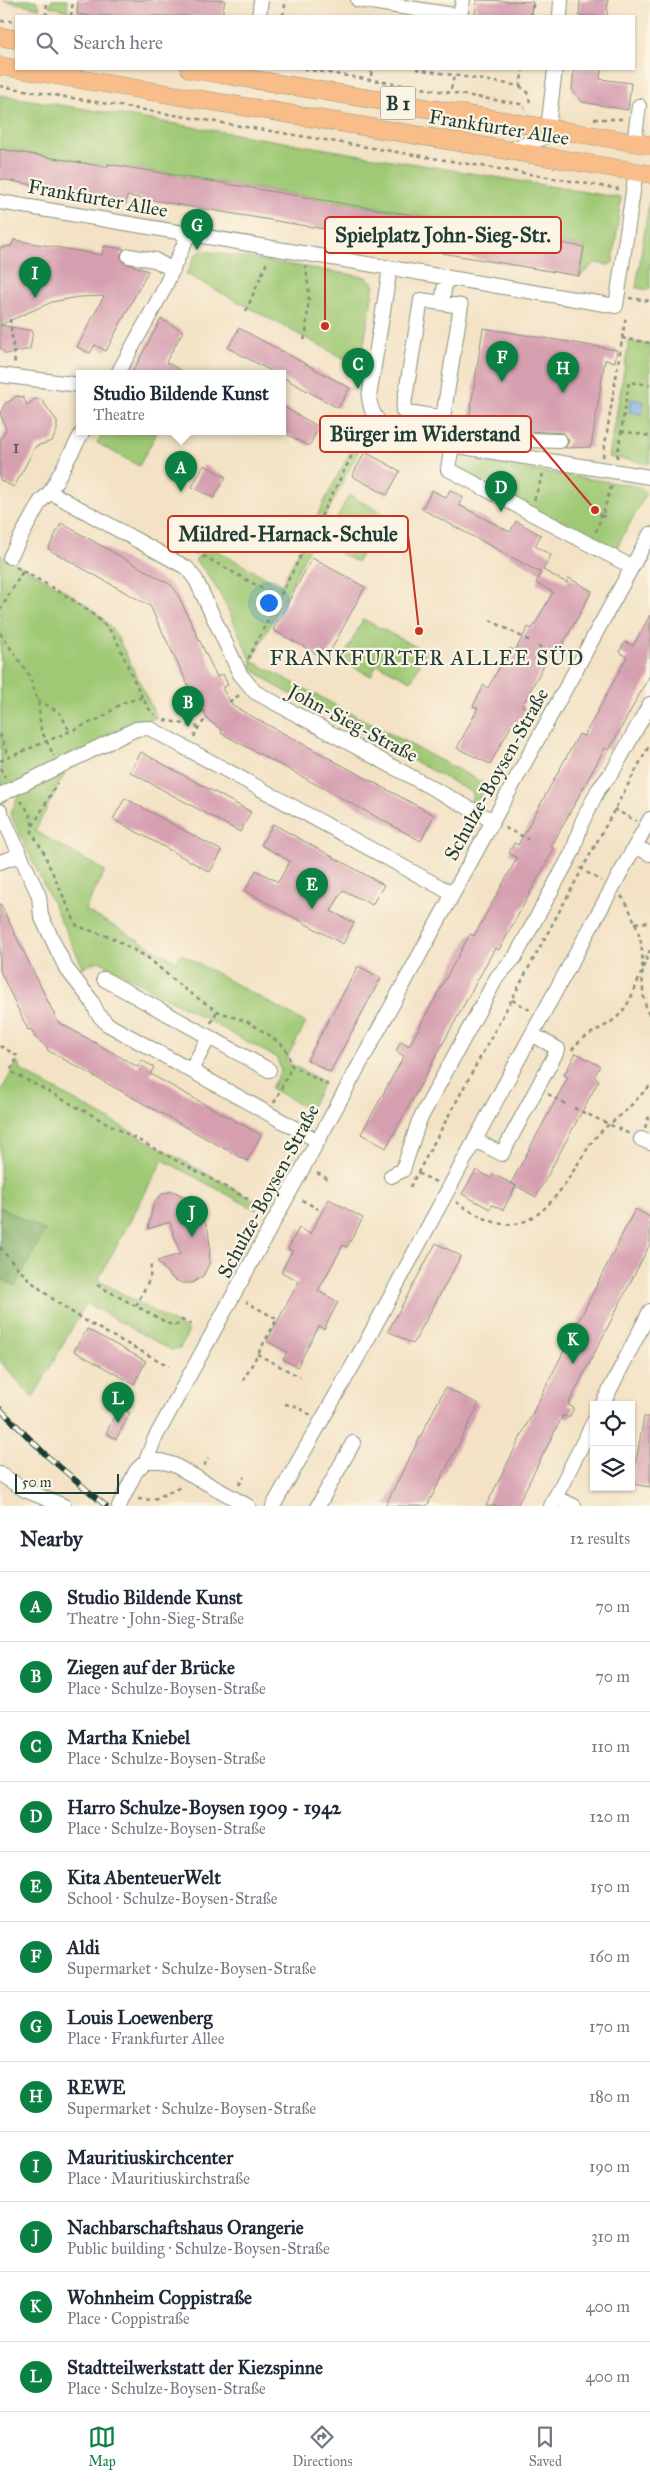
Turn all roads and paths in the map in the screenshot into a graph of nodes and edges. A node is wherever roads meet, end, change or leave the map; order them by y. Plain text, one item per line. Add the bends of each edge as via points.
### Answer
1 (47, 0) edge
2 (73, 0) edge
3 (261, 0) edge
4 (286, 0) edge
5 (358, 0) edge
6 (463, 0) edge
7 (534, 0) edge
8 (561, 0) edge
9 (46, 15) edge
10 (71, 15) edge
11 (259, 15) edge
12 (283, 15) edge
13 (454, 15) edge
14 (460, 15) edge
15 (532, 15) edge
16 (560, 15) edge
17 (0, 21) edge
18 (15, 21) edge
19 (0, 36) edge
20 (15, 39) edge
21 (0, 66) edge
22 (15, 68) edge
23 (24, 70) edge
24 (202, 70) edge
25 (310, 70) edge
26 (372, 70) edge
27 (421, 70) edge
28 (523, 70) edge
29 (555, 70) edge
30 (249, 74) edge
31 (371, 76) dead end
32 (454, 76) junction
33 (0, 86) edge
34 (520, 86) junction
35 (452, 89) dead end
36 (530, 102) dead end
37 (639, 106) dead end
38 (528, 110) dead end
39 (588, 119) dead end
40 (637, 122) junction
41 (548, 128) junction
42 (642, 144) edge
43 (508, 150) junction
44 (643, 172) edge
45 (633, 192) junction
46 (0, 202) edge
47 (188, 235) junction
48 (270, 248) junction
49 (307, 254) junction
50 (129, 256) dead end
51 (390, 268) junction
52 (173, 270) junction
53 (446, 278) junction
54 (625, 300) junction
55 (650, 301) edge
56 (442, 303) junction
57 (246, 311) dead end
58 (626, 314) dead end
59 (10, 319) dead end
60 (622, 338) junction
61 (304, 340) dead end
62 (650, 343) edge
63 (14, 364) dead end
64 (120, 370) edge
65 (0, 375) edge
66 (76, 384) edge
67 (650, 385) edge
68 (373, 415) junction
69 (423, 415) junction
70 (518, 431) dead end
71 (621, 431) junction
72 (81, 435) edge
73 (650, 436) edge
74 (418, 440) junction
75 (560, 441) dead end
76 (452, 445) junction
77 (481, 450) junction
78 (522, 456) junction
79 (545, 460) junction
80 (611, 466) junction
81 (650, 477) edge
82 (50, 492) junction
83 (529, 512) junction
84 (603, 513) dead end
85 (650, 534) edge
86 (196, 552) dead end
87 (12, 562) joint
88 (632, 567) junction
89 (23, 571) junction
90 (280, 598) junction
91 (0, 610) edge
92 (490, 620) dead end
93 (0, 633) edge
94 (530, 641) dead end
95 (538, 646) dead end
96 (555, 655) dead end
97 (240, 674) junction
98 (143, 697) junction
99 (38, 700) junction
100 (650, 704) edge
101 (207, 718) dead end
102 (69, 730) junction
103 (0, 734) edge
104 (46, 741) junction
105 (650, 745) edge
106 (9, 758) junction
107 (0, 761) edge
108 (59, 766) junction
109 (5, 792) edge
110 (614, 809) junction
111 (0, 811) edge
112 (648, 822) edge
113 (499, 824) junction
114 (33, 826) junction
115 (528, 839) dead end
116 (635, 846) junction
117 (650, 854) edge
118 (20, 855) junction
119 (567, 861) junction
120 (0, 862) edge
121 (582, 869) junction
122 (611, 887) junction
123 (453, 894) junction
124 (650, 922) edge
125 (635, 923) junction
126 (650, 950) edge
127 (642, 970) junction
128 (104, 979) dead end
129 (512, 1000) junction
130 (217, 1011) junction
131 (541, 1017) junction
132 (650, 1017) edge
133 (213, 1020) dead end
134 (532, 1034) junction
135 (209, 1037) junction
136 (0, 1046) edge
137 (570, 1053) dead end
138 (292, 1066) junction
139 (191, 1070) junction
140 (269, 1070) dead end
141 (328, 1085) dead end
142 (650, 1086) edge
143 (548, 1094) dead end
144 (567, 1105) dead end
145 (574, 1108) dead end
146 (268, 1113) junction
147 (606, 1125) junction
148 (475, 1140) junction
149 (318, 1141) junction
150 (645, 1141) edge
151 (317, 1173) dead end
152 (418, 1173) junction
153 (391, 1176) dead end
154 (330, 1180) dead end
155 (410, 1187) dead end
156 (447, 1192) junction
157 (302, 1200) dead end
158 (260, 1206) dead end
159 (318, 1209) dead end
160 (0, 1247) edge
161 (151, 1263) dead end
162 (97, 1285) dead end
163 (246, 1302) dead end
164 (136, 1306) junction
165 (650, 1311) edge
166 (195, 1326) dead end
167 (257, 1354) junction
168 (169, 1366) dead end
169 (300, 1377) dead end
170 (243, 1381) dead end
171 (604, 1401) edge
172 (285, 1404) dead end
173 (321, 1420) junction
174 (590, 1429) edge
175 (353, 1443) dead end
176 (208, 1458) dead end
177 (146, 1461) junction
178 (204, 1466) dead end
179 (0, 1474) edge
180 (244, 1477) dead end
181 (183, 1486) dead end
182 (239, 1486) dead end
183 (137, 1499) dead end
184 (553, 1501) edge
185 (64, 1506) edge
186 (119, 1506) edge
187 (248, 1506) edge
188 (273, 1506) edge
189 (318, 1506) edge
190 (574, 1506) edge

1 - 9 path
2 - 10 path
3 - 11 street
4 - 12 path
5 - 13 street
6 - 14 street
7 - 15 path
8 - 16 street
17 - 18 path
19 - 20 main road
21 - 22 main road, Frankfurter Allee / B 1
23 - 43 main road, Frankfurter Allee / B 1
24 - 30 main road, Frankfurter Allee / B 1
25 - 38 path via 520,104
26 - 31 path
27 - 32 path
28 - 34 path
29 - 41 street
30 - 41 main road, Frankfurter Allee / B 1
32 - 34 path
32 - 35 path
33 - 45 path
34 - 36 path via 527,92
37 - 40 street
39 - 40 path
40 - 42 street
41 - 42 main road, Frankfurter Allee / B 1
41 - 43 street via 541,139
43 - 44 main road, Frankfurter Allee / B 1
44 - 45 street, Frankfurter Allee
45 - 54 street, Frankfurter Allee
46 - 47 street, Frankfurter Allee
47 - 48 street, Frankfurter Allee
47 - 52 street
48 - 49 street, Frankfurter Allee
48 - 57 path via 267,265
49 - 51 street, Frankfurter Allee
49 - 61 path via 305,272 309,294
50 - 52 street via 155,260
51 - 53 street, Frankfurter Allee
51 - 68 street via 369,397
52 - 64 street
53 - 54 street, Frankfurter Allee via 616,306
53 - 56 street
54 - 55 path
56 - 69 street via 461,306 443,418
56 - 69 street via 421,300 403,411
58 - 60 path
59 - 63 path
60 - 62 path
60 - 80 path
65 - 66 street
67 - 71 path via 629,382
68 - 74 street via 380,426
68 - 90 path
69 - 74 street
70 - 77 street via 488,432
71 - 73 path
71 - 80 path
72 - 82 street
74 - 76 street
75 - 78 street via 525,440
76 - 77 street
76 - 83 street via 448,469
77 - 78 street
78 - 79 street
79 - 80 street
79 - 83 path
80 - 81 street
80 - 84 path
82 - 87 street via 40,502
82 - 97 street, John-Sieg-Straße via 187,568 196,580
83 - 88 street
85 - 88 street, Schulze-Boysen-Straße
86 - 90 path
87 - 89 path
88 - 113 street, Schulze-Boysen-Straße
89 - 91 path
89 - 98 path via 82,607 113,635
90 - 97 path
92 - 94 path
93 - 99 path via 28,675
95 - 96 path
97 - 113 street, John-Sieg-Straße via 262,696
98 - 101 path via 152,713 166,721 199,727
98 - 102 path via 122,702 101,718
99 - 102 path via 60,713
99 - 104 path
100 - 119 street via 613,772 598,790
102 - 104 path
103 - 106 path
104 - 106 path
105 - 110 path
106 - 107 path
108 - 109 street, Schulze-Boysen-Straße
108 - 114 path via 62,773
108 - 123 street, Schulze-Boysen-Straße via 136,729 149,728
109 - 114 path via 27,806
110 - 112 path
110 - 121 path
111 - 118 street
112 - 116 street
113 - 115 path
113 - 123 street, Schulze-Boysen-Straße
114 - 130 path via 32,833 46,856 77,926 110,937 147,957 183,988
116 - 117 street
116 - 122 street
118 - 120 street
118 - 139 street via 39,896 41,916 66,968 98,1014 108,1024
119 - 121 path
119 - 153 street via 515,957 497,977 418,1121 403,1170
121 - 122 path
121 - 129 path
122 - 125 path via 625,899
122 - 131 street
123 - 149 street, Schulze-Boysen-Straße
124 - 125 path
125 - 127 path via 641,943
126 - 127 path
127 - 132 path via 645,1007
127 - 137 path via 634,994 617,1017 580,1039
128 - 135 street
129 - 131 path
129 - 152 path
130 - 133 path
130 - 138 path via 248,1022 269,1035 284,1047
131 - 134 street
134 - 148 street
134 - 148 street via 558,1049 502,1154
135 - 139 street
135 - 140 street
136 - 158 path via 18,1056 10,1071
138 - 141 path
138 - 146 path
139 - 146 street
142 - 147 path via 622,1115
143 - 144 path
145 - 147 path
146 - 149 street
147 - 150 path
147 - 156 path via 553,1201 523,1221 490,1221
148 - 156 street
149 - 177 street, Schulze-Boysen-Straße via 154,1440
151 - 154 path
152 - 155 path
152 - 156 path
156 - 173 street
157 - 159 path
160 - 168 path via 50,1298
161 - 164 path via 150,1278
162 - 164 path
163 - 167 path via 276,1319
164 - 166 path via 173,1326 182,1320
165 - 171 street
167 - 169 path
167 - 170 path
172 - 173 path
173 - 188 street
174 - 184 street
175 - 189 street
176 - 178 path
177 - 186 street, Schulze-Boysen-Straße via 136,1471
177 - 187 street via 174,1465
179 - 185 street via 25,1490
180 - 182 path
181 - 183 path via 152,1500
184 - 190 street

